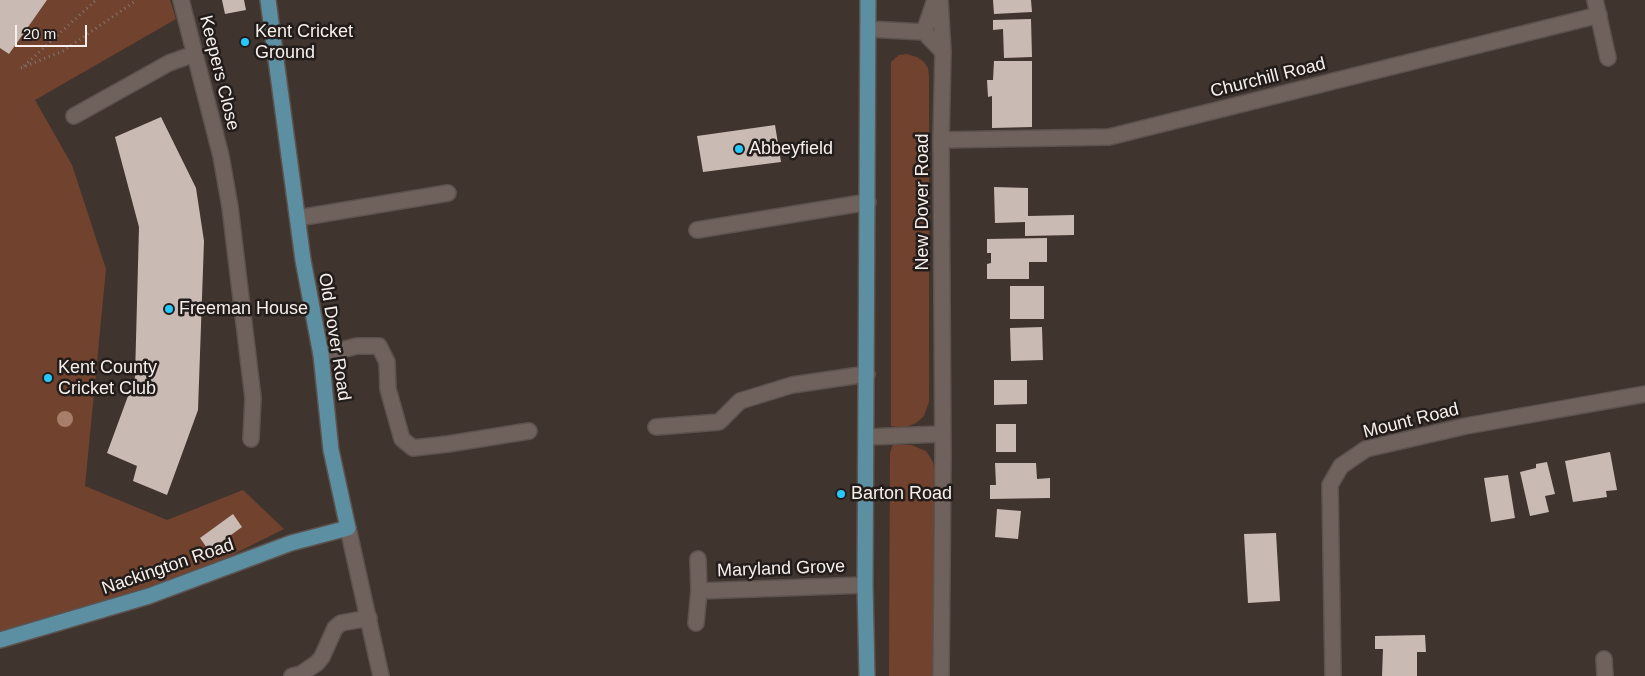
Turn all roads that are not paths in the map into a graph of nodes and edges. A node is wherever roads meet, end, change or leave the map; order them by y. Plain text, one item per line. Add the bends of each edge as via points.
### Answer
1 (181, 0) edge
2 (268, 0) edge
3 (868, 0) edge
4 (935, 0) edge
5 (940, 0) edge
6 (1597, 8) edge
7 (868, 28) junction
8 (924, 32) junction
9 (943, 52) junction
10 (194, 54) junction
11 (1608, 58) dead end
12 (74, 116) dead end
13 (941, 140) junction
14 (448, 193) dead end
15 (868, 202) junction
16 (298, 218) junction
17 (697, 230) dead end
18 (321, 355) junction
19 (867, 374) junction
20 (1645, 394) edge
21 (656, 427) dead end
22 (529, 431) dead end
23 (941, 434) junction
24 (867, 437) junction
25 (251, 439) dead end
26 (348, 528) junction
27 (698, 559) dead end
28 (865, 585) junction
29 (698, 591) junction
30 (369, 618) junction
31 (696, 622) dead end
32 (0, 640) edge
33 (1604, 659) dead end
34 (292, 676) edge
35 (381, 676) edge
36 (867, 676) edge
37 (941, 676) edge
38 (1332, 676) edge
39 (1605, 676) edge

1 - 10 street, Keepers Close
2 - 16 main road, Old Dover Road
3 - 7 main road
4 - 8 street
5 - 9 street, New Dover Road
6 - 11 street, Churchill Road
6 - 13 street, Churchill Road via 1108,137
7 - 8 street
7 - 15 main road
8 - 9 street
9 - 13 street, New Dover Road
10 - 12 street via 169,64
10 - 25 street, Keepers Close via 221,156 230,208 253,398
13 - 23 street, New Dover Road
14 - 16 street
15 - 17 street
15 - 19 main road
16 - 18 main road, Old Dover Road
18 - 22 street via 357,346 379,346 386,362 388,389 402,439 413,448
18 - 26 main road, Old Dover Road via 331,450
19 - 21 street via 792,385 740,401 719,422
19 - 24 main road
20 - 38 street, Mount Road via 1466,426 1366,449 1341,466 1330,485
23 - 24 street
23 - 37 street, New Dover Road
24 - 28 main road
26 - 30 street, Old Dover Road
26 - 32 main road, Nackington Road via 291,542 149,596
27 - 29 street, Maryland Grove
28 - 29 street, Maryland Grove
28 - 36 main road
29 - 31 street, Maryland Grove
30 - 34 street via 341,623 335,628 317,663
30 - 35 street, Old Dover Road
33 - 39 street

